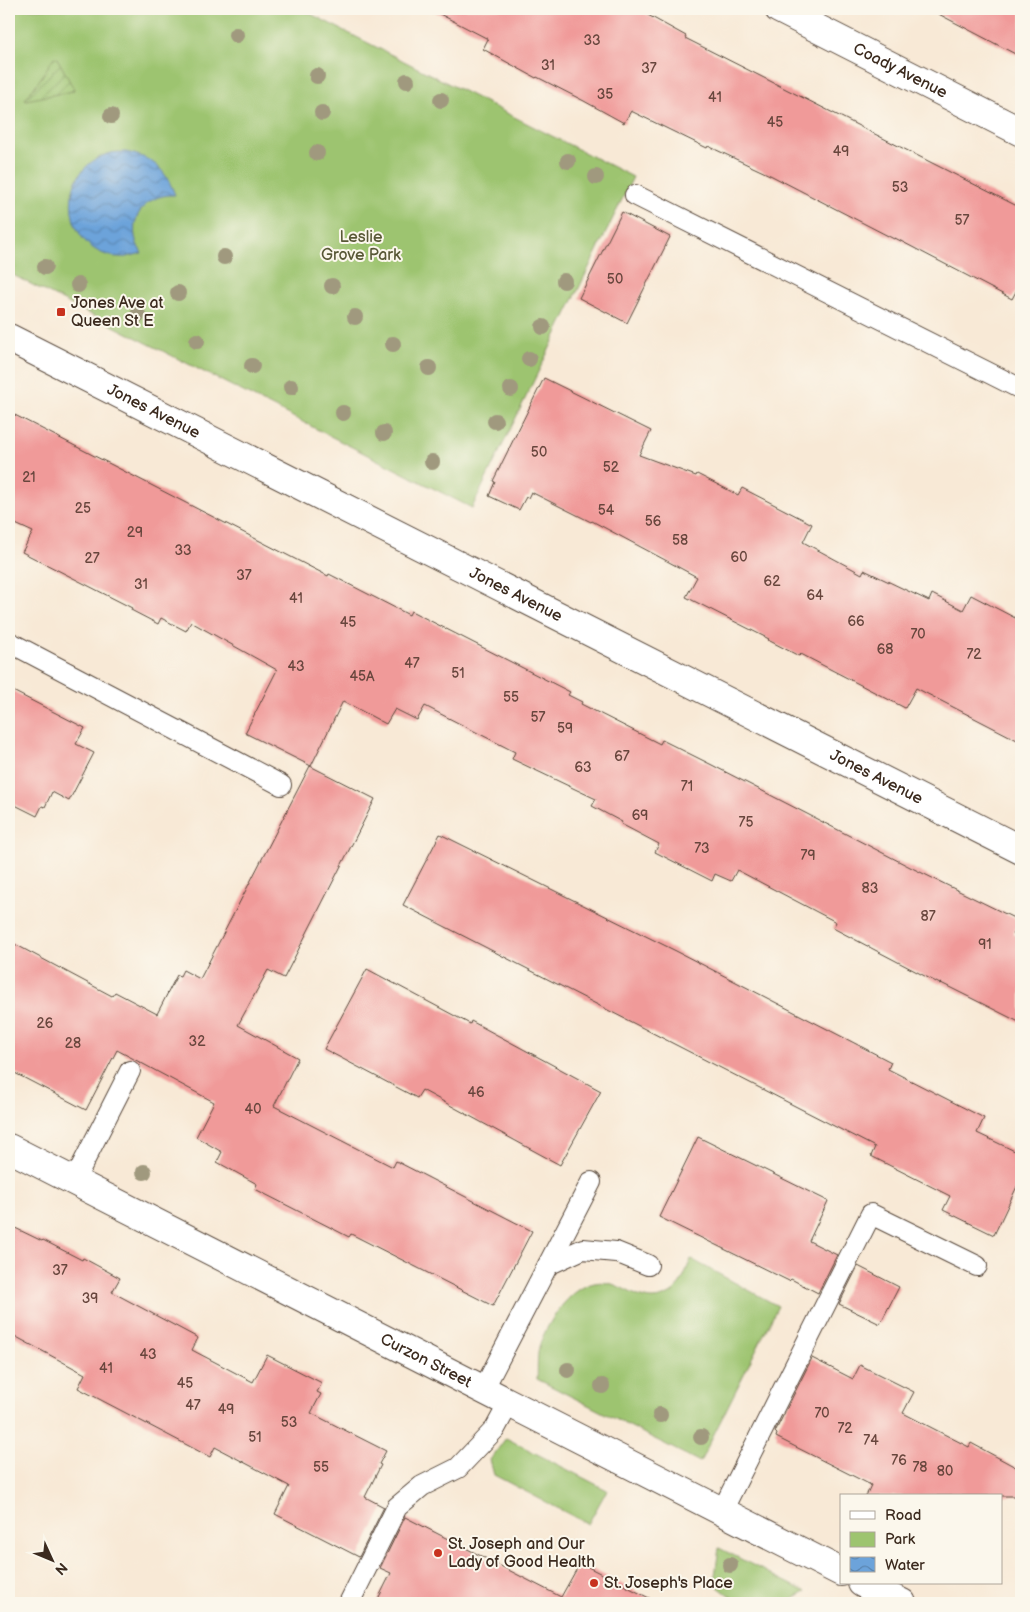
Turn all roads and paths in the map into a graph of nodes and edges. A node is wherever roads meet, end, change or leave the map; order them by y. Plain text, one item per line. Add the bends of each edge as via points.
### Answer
1 (779, 9) edge
2 (1021, 132) edge
3 (635, 195) dead end
4 (9, 338) edge
5 (1021, 389) edge
6 (9, 642) edge
7 (281, 785) dead end
8 (1021, 850) edge
9 (130, 1071) dead end
10 (9, 1148) edge
11 (74, 1181) junction
12 (591, 1182) dead end
13 (548, 1265) junction
14 (648, 1265) dead end
15 (977, 1266) dead end
16 (483, 1390) junction
17 (509, 1404) junction
18 (722, 1511) junction
19 (840, 1571) edge
20 (864, 1584) edge
21 (349, 1603) edge
22 (902, 1603) edge

1 - 2 street, Coady Avenue
3 - 5 lane
4 - 8 street, Jones Avenue
6 - 7 lane
9 - 11 lane
10 - 11 street, Curzon Street
11 - 16 street, Curzon Street
12 - 13 lane
13 - 14 lane via 583,1249 616,1252
13 - 16 lane
15 - 18 lane via 871,1214
16 - 17 street, Curzon Street
17 - 18 street, Curzon Street
17 - 21 lane via 495,1430 458,1468 422,1486 397,1507
18 - 19 street, Curzon Street
20 - 22 street

